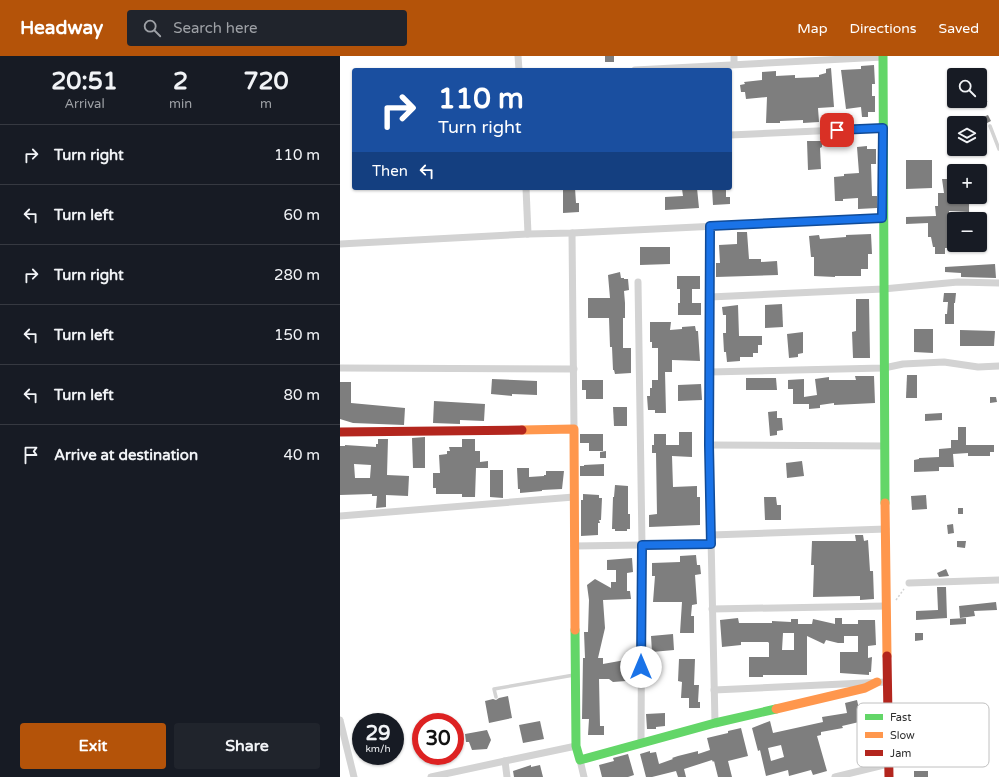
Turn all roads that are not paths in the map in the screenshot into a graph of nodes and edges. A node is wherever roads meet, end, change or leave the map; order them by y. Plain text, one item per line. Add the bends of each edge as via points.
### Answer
1 (518, 56) edge
2 (734, 56) edge
3 (883, 56) edge
4 (734, 64) junction
5 (519, 68) edge
6 (668, 68) edge
7 (990, 126) dead end
8 (883, 128) junction
9 (732, 136) edge
10 (999, 149) edge
11 (526, 190) edge
12 (882, 218) junction
13 (710, 226) junction
14 (572, 233) junction
15 (528, 234) junction
16 (340, 244) edge
17 (638, 282) dead end
18 (999, 283) edge
19 (883, 289) junction
20 (710, 297) junction
21 (999, 366) edge
22 (340, 368) edge
23 (884, 368) junction
24 (574, 369) junction
25 (709, 372) junction
26 (574, 429) junction
27 (340, 432) edge
28 (709, 445) junction
29 (885, 446) junction
30 (574, 499) junction
31 (340, 517) edge
32 (886, 529) junction
33 (711, 535) junction
34 (711, 544) junction
35 (642, 545) junction
36 (574, 546) junction
37 (999, 580) edge
38 (909, 583) road end
39 (886, 606) junction
40 (712, 609) junction
41 (575, 674) junction
42 (877, 682) junction
43 (886, 682) junction
44 (714, 690) junction
45 (496, 698) dead end
46 (887, 703) edge
47 (340, 720) edge
48 (715, 722) junction
49 (641, 743) junction
50 (576, 746) junction
51 (504, 760) junction
52 (580, 760) junction
53 (876, 767) edge
54 (888, 767) edge
55 (354, 777) edge
56 (432, 777) edge
57 (507, 777) edge
58 (584, 777) edge
59 (835, 777) edge
60 (889, 777) edge

1 - 5 street
2 - 4 street
3 - 4 street
3 - 8 street
4 - 6 street
7 - 10 lane
8 - 9 street
8 - 12 street
11 - 15 street
12 - 13 street
12 - 19 street
13 - 14 street
13 - 20 street
14 - 15 street
14 - 24 street
15 - 16 street
17 - 35 street
18 - 19 street via 958,282
19 - 20 street
19 - 23 street
20 - 25 street
21 - 23 street via 978,367 944,362 903,364
22 - 24 street
23 - 25 street
23 - 29 street
24 - 26 street
25 - 28 street
26 - 27 street
26 - 30 street
28 - 29 street
28 - 33 street
29 - 32 street
30 - 31 street
30 - 36 street
32 - 33 street
32 - 39 street
33 - 34 street
34 - 35 street
34 - 40 street
35 - 36 street
35 - 49 street
36 - 41 street
37 - 38 street
39 - 40 street
39 - 43 street
40 - 44 street
41 - 45 lane via 494,689
41 - 50 street
42 - 43 street
42 - 44 street
42 - 48 street via 857,690
43 - 46 street
44 - 48 street
47 - 55 street
48 - 49 street
49 - 52 street
50 - 51 street
50 - 52 street
51 - 56 street
51 - 57 street
52 - 58 street
53 - 59 street
54 - 60 street

